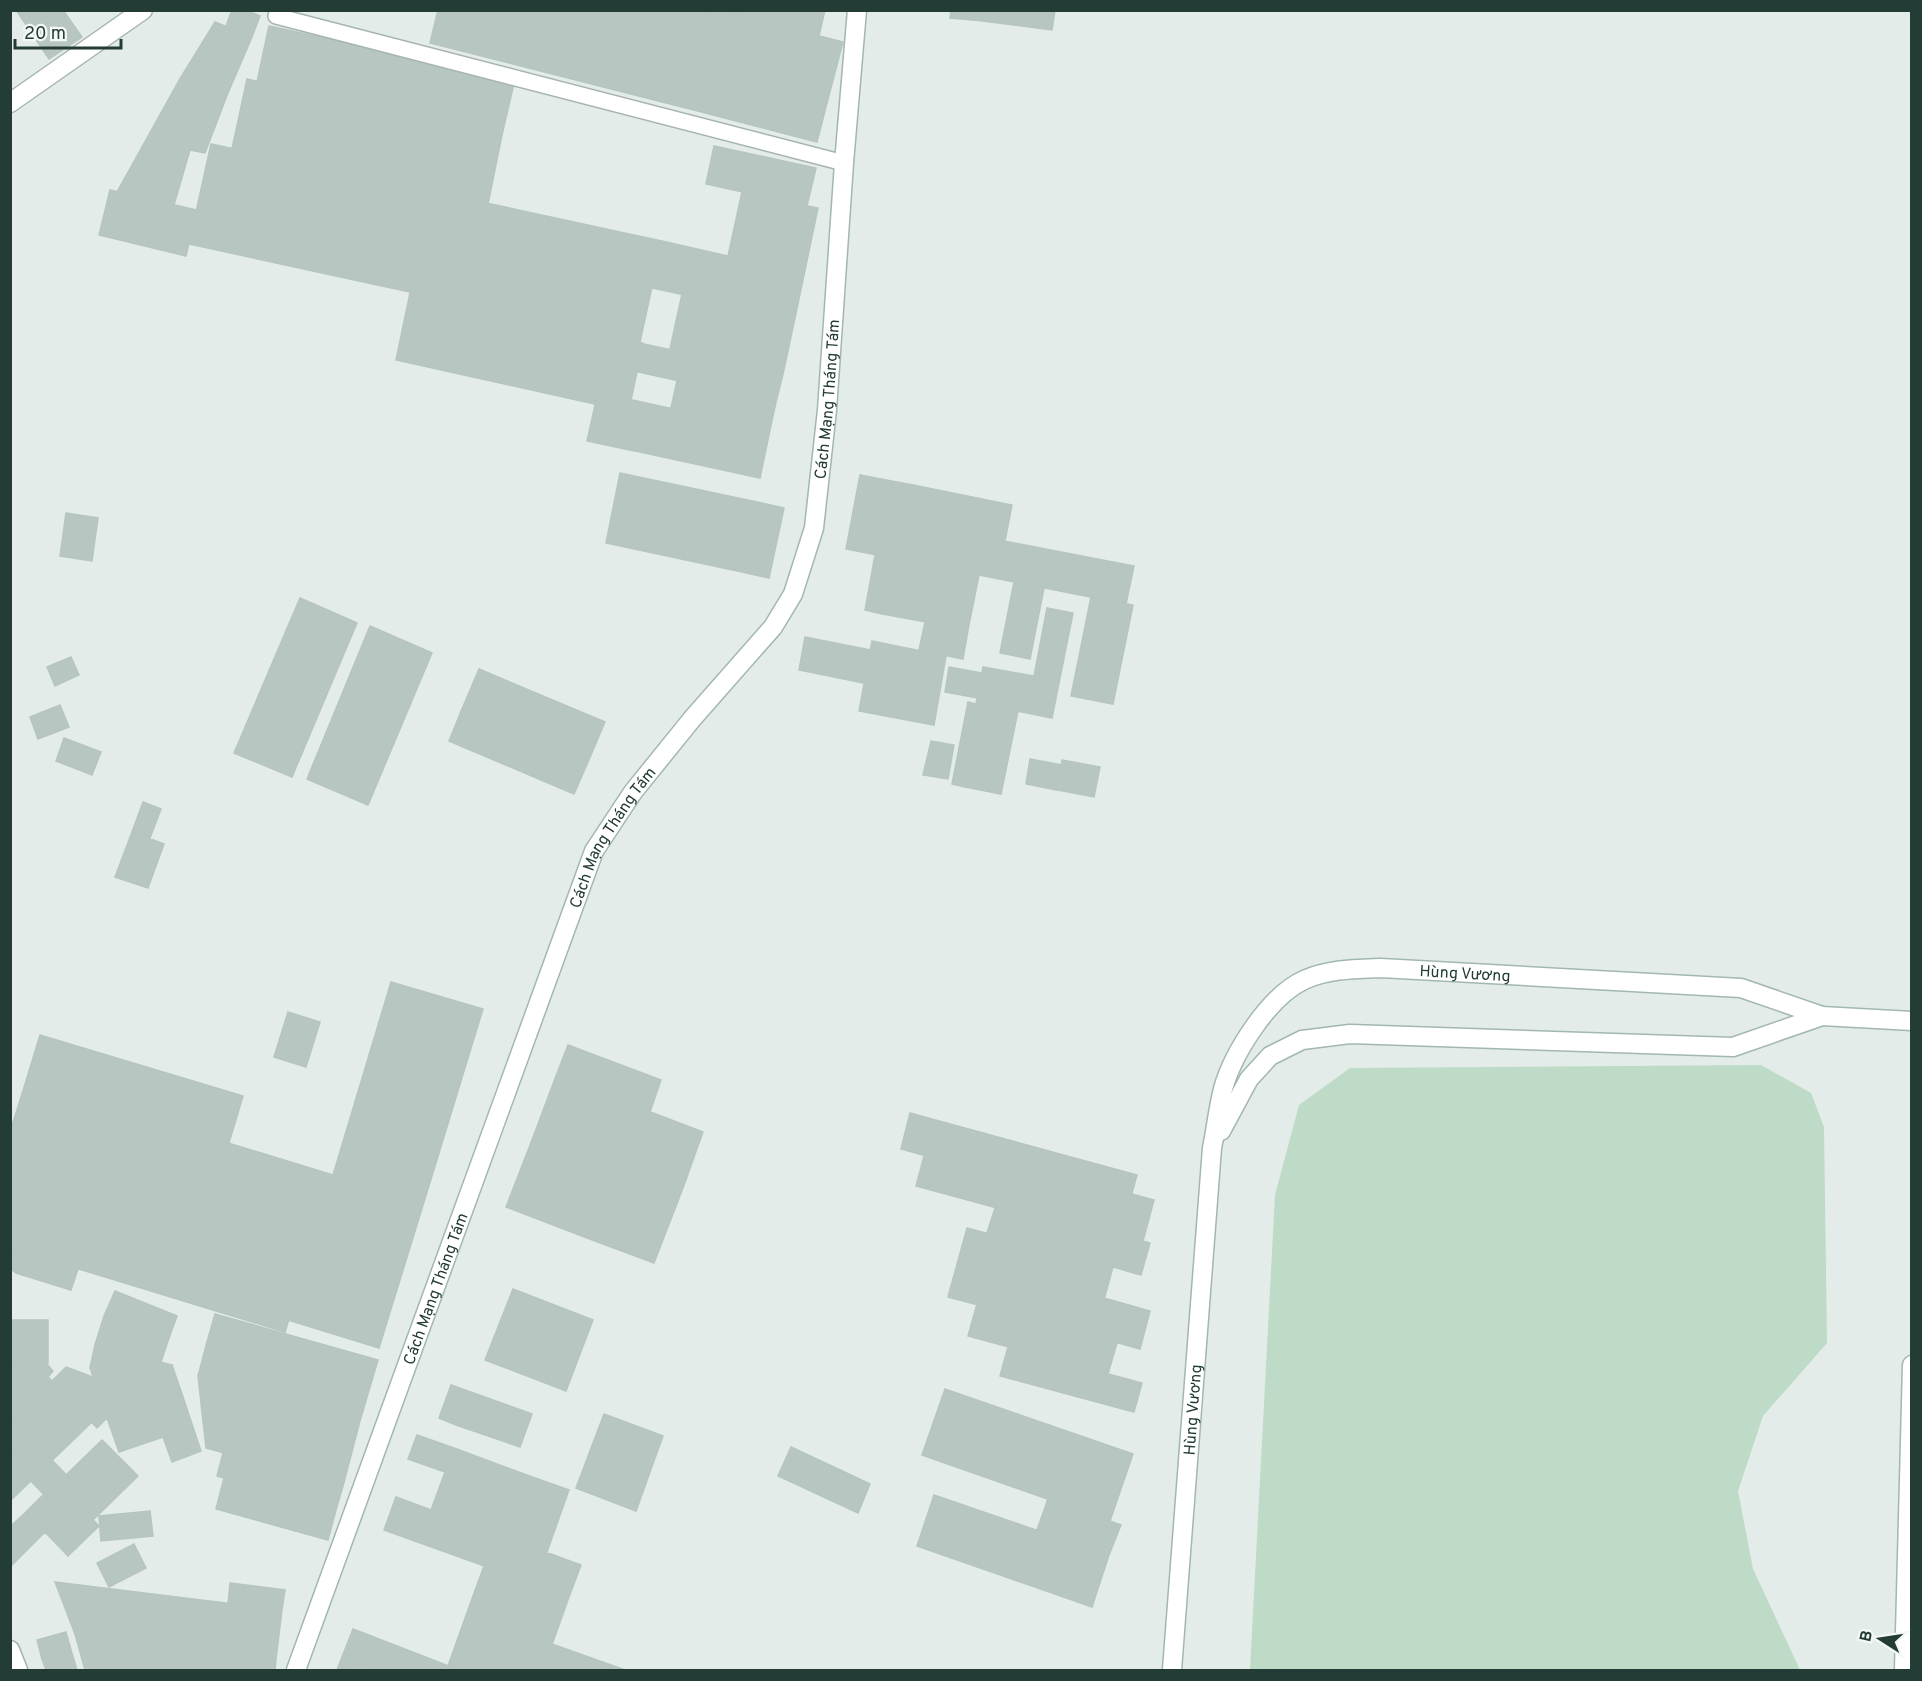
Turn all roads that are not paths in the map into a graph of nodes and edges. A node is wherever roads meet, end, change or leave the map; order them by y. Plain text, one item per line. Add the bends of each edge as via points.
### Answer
1 (143, 10) edge
2 (857, 10) edge
3 (276, 16) dead end
4 (10, 103) edge
5 (844, 163) junction
6 (1822, 1016) junction
7 (1911, 1021) edge
8 (1212, 1148) junction
9 (1911, 1365) edge
10 (10, 1650) edge
11 (18, 1671) edge
12 (296, 1671) edge
13 (1172, 1671) edge
14 (1904, 1671) edge

1 - 4 street
2 - 5 street, Cách Mạng Tháng Tám
3 - 5 lane
5 - 12 street, Cách Mạng Tháng Tám via 827,410 814,528 793,594 773,627 633,792 594,851
6 - 7 street, Hùng Vương
6 - 8 street, Hùng Vương via 1733,1047 1350,1034 1302,1040 1270,1056 1249,1079
6 - 8 street, Hùng Vương via 1741,988 1381,968 1335,971 1303,981 1276,1001 1252,1031 1233,1061 1223,1089
8 - 13 street, Hùng Vương
9 - 14 street
10 - 11 street

